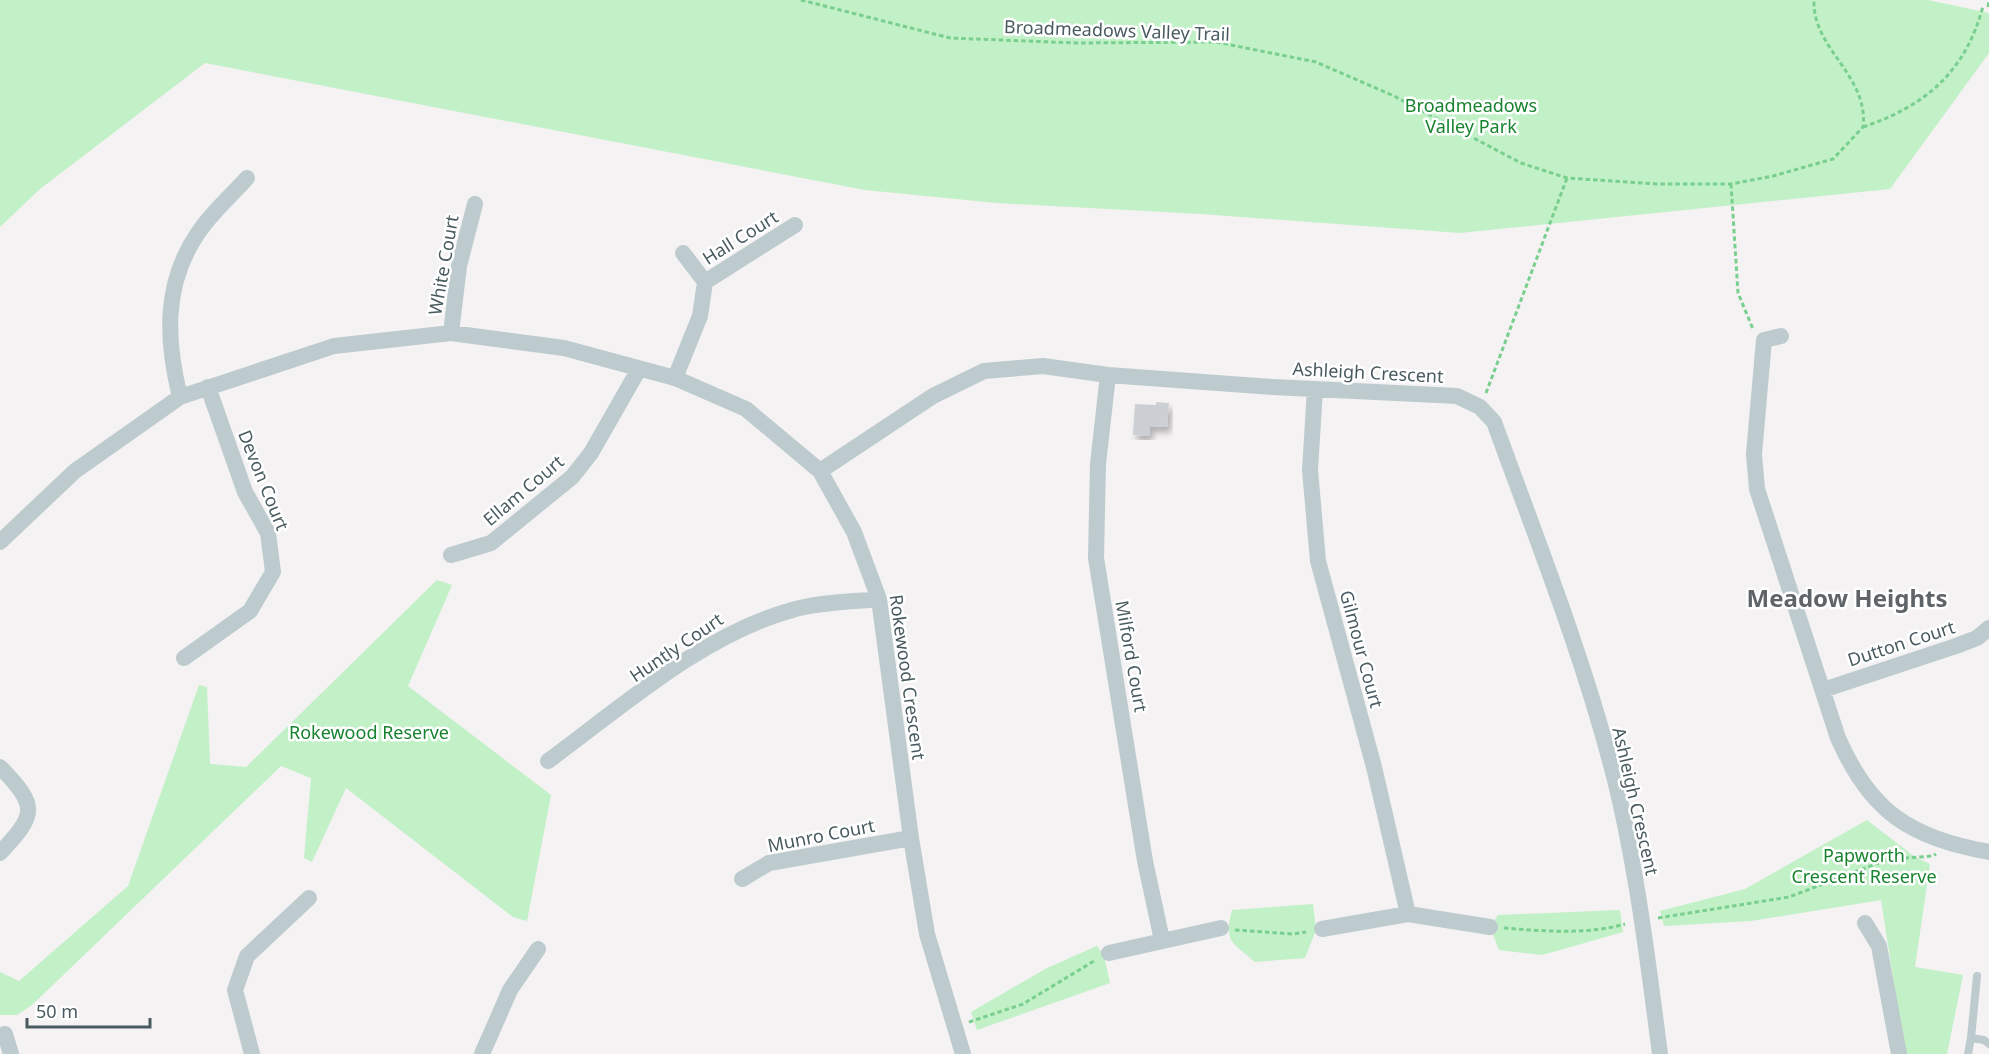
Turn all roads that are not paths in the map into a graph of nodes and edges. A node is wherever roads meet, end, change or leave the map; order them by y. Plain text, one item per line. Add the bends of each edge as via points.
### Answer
1 (247, 178) dead end
2 (475, 204) dead end
3 (795, 225) dead end
4 (683, 253) dead end
5 (705, 282) junction
6 (451, 333) junction
7 (1781, 336) dead end
8 (639, 369) junction
9 (1108, 375) junction
10 (675, 378) junction
11 (208, 387) junction
12 (1315, 389) junction
13 (180, 397) junction
14 (820, 471) junction
15 (0, 542) edge
16 (451, 555) dead end
17 (879, 599) junction
18 (1989, 628) edge
19 (184, 658) dead end
20 (1823, 690) junction
21 (548, 761) dead end
22 (0, 767) edge
23 (911, 838) junction
24 (1989, 852) edge
25 (0, 853) edge
26 (742, 879) dead end
27 (309, 898) dead end
28 (1408, 914) junction
29 (1865, 923) dead end
30 (1490, 927) road end
31 (1221, 928) road end
32 (1322, 929) road end
33 (1162, 940) junction
34 (538, 949) dead end
35 (1109, 953) road end
36 (1977, 976) dead end
37 (4, 1034) dead end
38 (1971, 1038) junction
39 (1989, 1044) edge
40 (11, 1054) edge
41 (252, 1054) edge
42 (482, 1054) edge
43 (963, 1054) edge
44 (1660, 1054) edge
45 (1899, 1054) edge
46 (1968, 1054) edge

1 - 13 street via 197,233 179,271 169,316 170,355
2 - 6 street, White Court via 459,266
3 - 5 street, Hall Court
4 - 5 street, Hall Court
5 - 10 street, Hall Court via 700,316
6 - 8 street, Rokewood Crescent via 564,348
6 - 11 street, Rokewood Crescent via 334,346
7 - 20 street via 1759,335 1754,454 1757,489
8 - 10 street, Rokewood Crescent
8 - 16 street, Ellam Court via 591,453 572,477 491,543
9 - 12 street, Ashleigh Crescent
9 - 14 street, Ashleigh Crescent via 1042,366 984,371 933,396
9 - 33 street, Milford Court via 1098,464 1096,558 1145,861
10 - 14 street, Rokewood Crescent via 746,409
11 - 13 street, Rokewood Crescent
11 - 19 street, Devon Court via 246,492 268,533 273,572 250,611
12 - 28 street, Gilmour Court via 1311,481 1318,561 1374,767
12 - 44 street, Ashleigh Crescent via 1457,396 1480,407 1494,422 1574,642 1615,780 1642,920
13 - 15 street, Rokewood Crescent via 75,471
14 - 17 street, Rokewood Crescent via 854,532
17 - 21 street, Huntly Court via 795,609 746,625 715,641
17 - 23 street, Rokewood Crescent
18 - 20 street, Dutton Court via 1977,638 1956,646
20 - 24 street via 1838,738 1860,783 1892,815 1920,834
22 - 25 street via 20,788 29,807 25,826
23 - 26 street, Munro Court via 769,863
23 - 43 street, Rokewood Crescent via 927,934
27 - 41 street via 247,956 235,990
28 - 30 street
28 - 32 street
29 - 45 street via 1879,946
31 - 33 street
33 - 35 street
34 - 42 street via 510,990
36 - 38 lane
37 - 40 street
38 - 39 lane
38 - 46 lane

